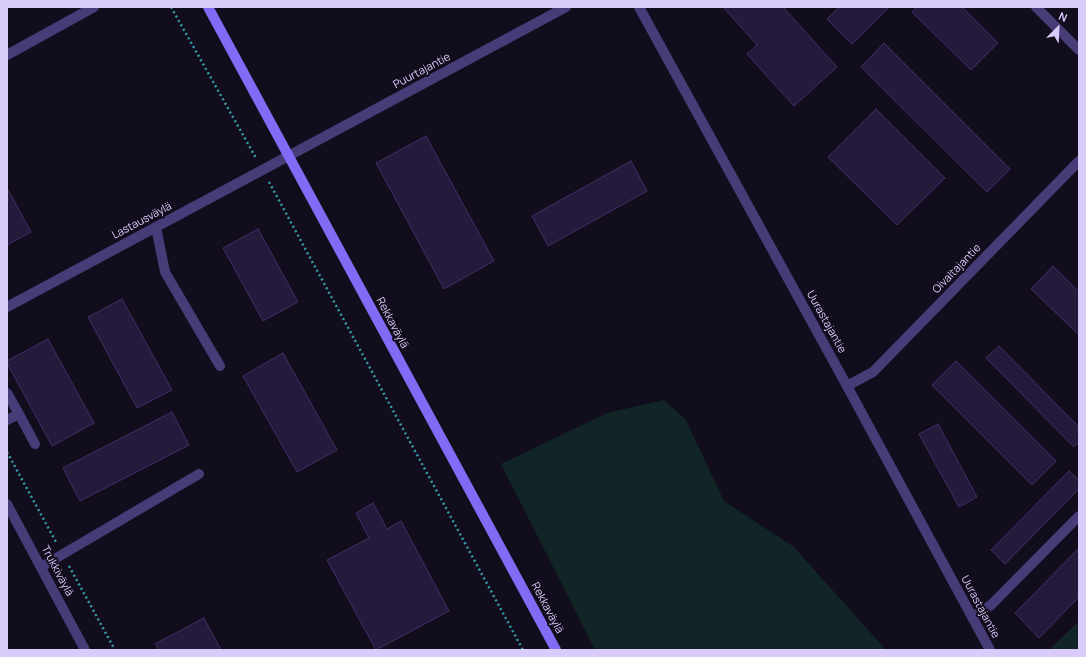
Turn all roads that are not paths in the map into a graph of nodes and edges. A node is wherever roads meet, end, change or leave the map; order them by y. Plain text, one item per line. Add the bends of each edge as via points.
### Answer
1 (94, 7) edge
2 (208, 7) edge
3 (566, 7) edge
4 (639, 7) edge
5 (1036, 7) edge
6 (1079, 50) edge
7 (7, 56) edge
8 (288, 157) junction
9 (1079, 161) edge
10 (156, 227) junction
11 (7, 307) edge
12 (220, 366) dead end
13 (847, 386) junction
14 (7, 392) edge
15 (19, 414) junction
16 (7, 420) edge
17 (34, 444) dead end
18 (199, 474) dead end
19 (7, 504) edge
20 (1079, 516) edge
21 (41, 567) junction
22 (972, 616) junction
23 (85, 650) edge
24 (556, 650) edge
25 (990, 650) edge

1 - 7 street
2 - 8 street, Rekkaväylä
3 - 8 street, Puurtajantie
4 - 13 street, Uurastajantie
5 - 6 street
8 - 10 street, Lastausväylä
8 - 24 street, Rekkaväylä
9 - 13 street, Oivaltajantie via 874,372
10 - 11 street, Lastausväylä
10 - 12 street via 165,272
13 - 22 street, Uurastajantie
14 - 15 street
15 - 16 street
15 - 17 street
18 - 21 street
19 - 21 street, Trukkiväylä
20 - 22 street via 991,605
21 - 23 street, Trukkiväylä
22 - 25 street, Uurastajantie

